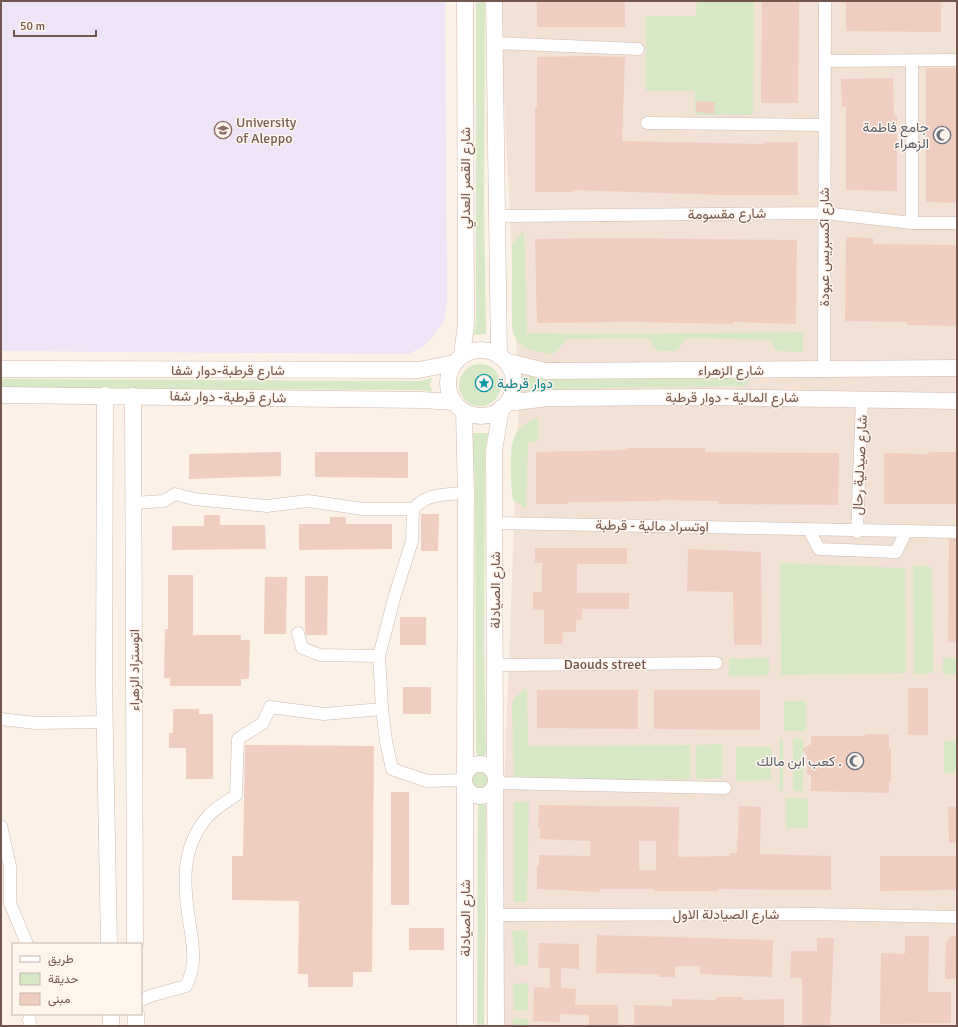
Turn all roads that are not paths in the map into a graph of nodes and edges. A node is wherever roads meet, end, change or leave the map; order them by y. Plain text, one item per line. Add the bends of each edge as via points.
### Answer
1 (464, 1) edge
2 (494, 1) edge
3 (825, 1) edge
4 (495, 44) junction
5 (638, 49) dead end
6 (957, 60) edge
7 (825, 61) junction
8 (912, 61) junction
9 (647, 122) dead end
10 (824, 125) junction
11 (824, 213) junction
12 (496, 216) junction
13 (912, 223) junction
14 (957, 223) edge
15 (458, 359) junction
16 (502, 359) junction
17 (957, 368) edge
18 (1, 369) edge
19 (762, 370) junction
20 (824, 370) junction
21 (1, 395) edge
22 (105, 395) junction
23 (133, 396) junction
24 (763, 397) junction
25 (862, 399) junction
26 (957, 400) edge
27 (459, 406) junction
28 (504, 406) junction
29 (466, 493) junction
30 (133, 503) junction
31 (413, 508) junction
32 (494, 523) junction
33 (809, 530) junction
34 (857, 532) junction
35 (906, 532) junction
36 (957, 532) edge
37 (298, 633) dead end
38 (379, 656) junction
39 (716, 663) dead end
40 (495, 665) junction
41 (382, 709) junction
42 (1, 719) edge
43 (104, 722) junction
44 (465, 780) junction
45 (496, 781) junction
46 (725, 788) dead end
47 (1, 826) edge
48 (496, 915) junction
49 (957, 917) edge
50 (27, 943) edge
51 (109, 943) edge
52 (135, 943) edge
53 (142, 1000) edge
54 (30, 1015) edge
55 (111, 1015) edge
56 (136, 1015) edge
57 (32, 1026) edge
58 (111, 1026) edge
59 (136, 1026) edge
60 (465, 1026) edge
61 (496, 1026) edge

1 - 15 street, شارع القصر العدلي via 466,324
2 - 4 street
3 - 7 street, شارع اكسبريس عبودة
4 - 5 street
4 - 12 street
6 - 8 street
7 - 8 street
7 - 10 street, شارع اكسبريس عبودة
8 - 13 street
9 - 10 street
10 - 11 street, شارع اكسبريس عبودة
11 - 12 street, شارع مقسومة
11 - 13 street, شارع مقسومة
11 - 20 street, شارع اكسبريس عبودة
12 - 16 street
13 - 14 street, شارع مقسومة
15 - 16 street via 471,351 481,350 491,351
15 - 18 street, شارع قرطبة-دوار شفا via 418,370
15 - 27 street via 450,372 448,383 450,393
16 - 19 street, شارع الزهراء via 545,371
16 - 28 street via 511,371 514,382 512,393
17 - 20 street, شارع الزهراء
19 - 20 street, شارع الزهراء
19 - 24 street
21 - 22 street, شارع قرطبة- دوار شفا
22 - 23 street, شارع قرطبة- دوار شفا
22 - 43 street
23 - 27 street, شارع قرطبة- دوار شفا via 421,400
23 - 30 street, اتوستراد الزهراء
24 - 25 street, شارع المالية - دوار قرطبة
24 - 28 street, شارع المالية - دوار قرطبة via 548,398
25 - 26 street, شارع المالية - دوار قرطبة
25 - 34 street, شارع صيدلية رحال
27 - 28 street via 476,415 490,414
27 - 29 street, شارع الصيادلة
28 - 32 street, شارع الصيادلة via 494,450
29 - 31 street via 430,496
29 - 44 street, شارع الصيادلة
30 - 31 street via 164,501 175,494 194,499 267,506 308,501 363,509
30 - 52 street, اتوستراد الزهراء
31 - 38 street via 412,541
32 - 33 street, اوتسراد مالية - قرطبة
32 - 40 street, شارع الصيادلة
33 - 34 street, اوتسراد مالية - قرطبة
33 - 35 street via 819,549 879,552 896,552
34 - 35 street, اوتسراد مالية - قرطبة
35 - 36 street, اوتسراد مالية - قرطبة
37 - 38 street via 302,648 320,655
38 - 41 street
39 - 40 street, Daouds street
40 - 45 street, شارع الصيادلة
41 - 44 street via 392,769 427,782
41 - 53 street via 324,714 270,707 263,723 238,738 236,795 211,814 195,832 187,855 186,903 193,950 192,975 186,986
42 - 43 street via 36,723
43 - 51 street
44 - 45 street via 467,790 476,796 487,795
44 - 45 street via 472,766 482,764 487,765
44 - 60 street, شارع الصيادلة
45 - 46 street
45 - 48 street, شارع الصيادلة
47 - 50 street via 10,866 10,903
48 - 49 street, شارع الصيادلة الاول via 811,914
48 - 61 street, شارع الصيادلة
54 - 57 street
55 - 58 street
56 - 59 street

